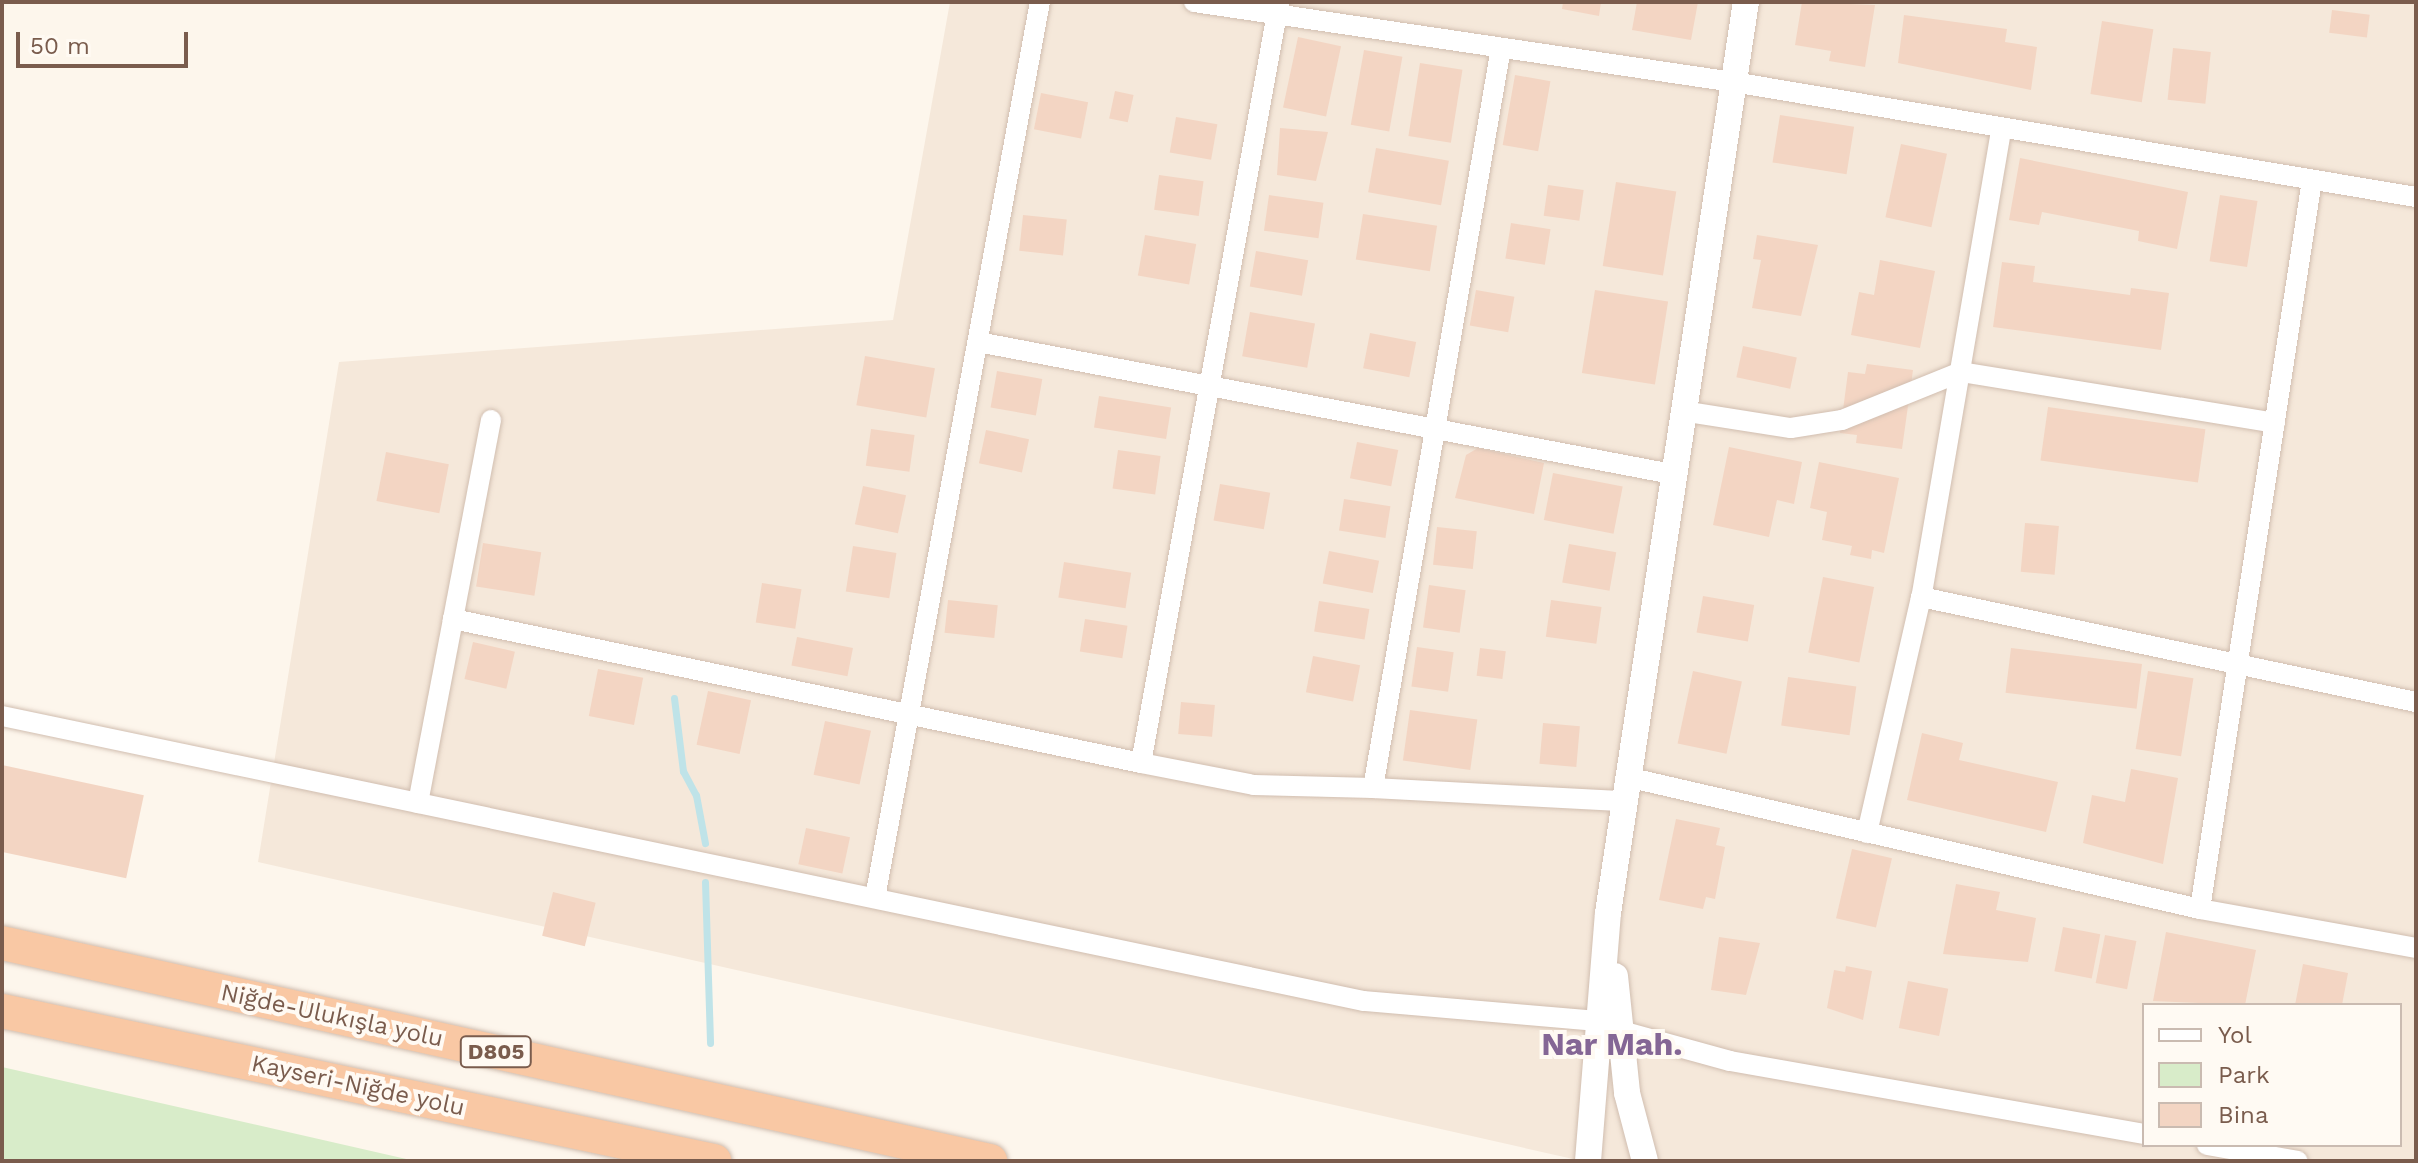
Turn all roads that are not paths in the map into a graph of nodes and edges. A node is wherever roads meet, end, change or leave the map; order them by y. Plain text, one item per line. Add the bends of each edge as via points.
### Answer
1 (1040, 2) edge
2 (1194, 2) edge
3 (1746, 2) edge
4 (1278, 8) edge
5 (1501, 48) junction
6 (1733, 82) junction
7 (2001, 131) junction
8 (2312, 180) junction
9 (2416, 197) edge
10 (978, 342) junction
11 (1961, 372) junction
12 (1211, 386) junction
13 (1682, 411) junction
14 (491, 420) dead end
15 (2275, 423) junction
16 (1435, 429) junction
17 (1672, 474) junction
18 (1921, 597) junction
19 (453, 619) junction
20 (2238, 664) junction
21 (2416, 702) edge
22 (2, 716) edge
23 (909, 717) junction
24 (1141, 763) junction
25 (1373, 788) junction
26 (1626, 789) junction
27 (418, 803) junction
28 (1867, 833) junction
29 (875, 898) junction
30 (2200, 909) junction
31 (2, 943) edge
32 (2416, 948) edge
33 (2, 1011) edge
34 (1610, 1026) junction
35 (2142, 1134) edge
36 (2218, 1147) edge
37 (714, 1161) edge
38 (990, 1161) edge
39 (1588, 1161) edge
40 (1645, 1161) edge
41 (2298, 1161) edge

1 - 10 street
2 - 4 street
3 - 6 street
4 - 5 street
4 - 12 street
5 - 6 street
5 - 16 street
6 - 7 street
6 - 13 street
7 - 8 street
7 - 11 street
8 - 9 street
8 - 15 street
10 - 12 street
10 - 23 street
11 - 13 street via 1842,420 1791,428
11 - 15 street
11 - 18 street
12 - 16 street
12 - 24 street
13 - 17 street
14 - 19 street
15 - 20 street
16 - 17 street
16 - 25 street
17 - 26 street
18 - 20 street
18 - 28 street
19 - 23 street
19 - 27 street
20 - 21 street
20 - 30 street
22 - 27 street
23 - 24 street
23 - 29 street
24 - 25 street via 1254,785
25 - 26 street
26 - 28 street
26 - 34 street via 1608,913
27 - 29 street
28 - 30 street
29 - 34 street via 1364,1001
30 - 32 street
31 - 38 highway, Niğde-Ulukışla yolu / D805
33 - 37 highway, Kayseri-Niğde yolu
34 - 35 street via 1730,1061
34 - 39 street
34 - 40 street
36 - 41 street

